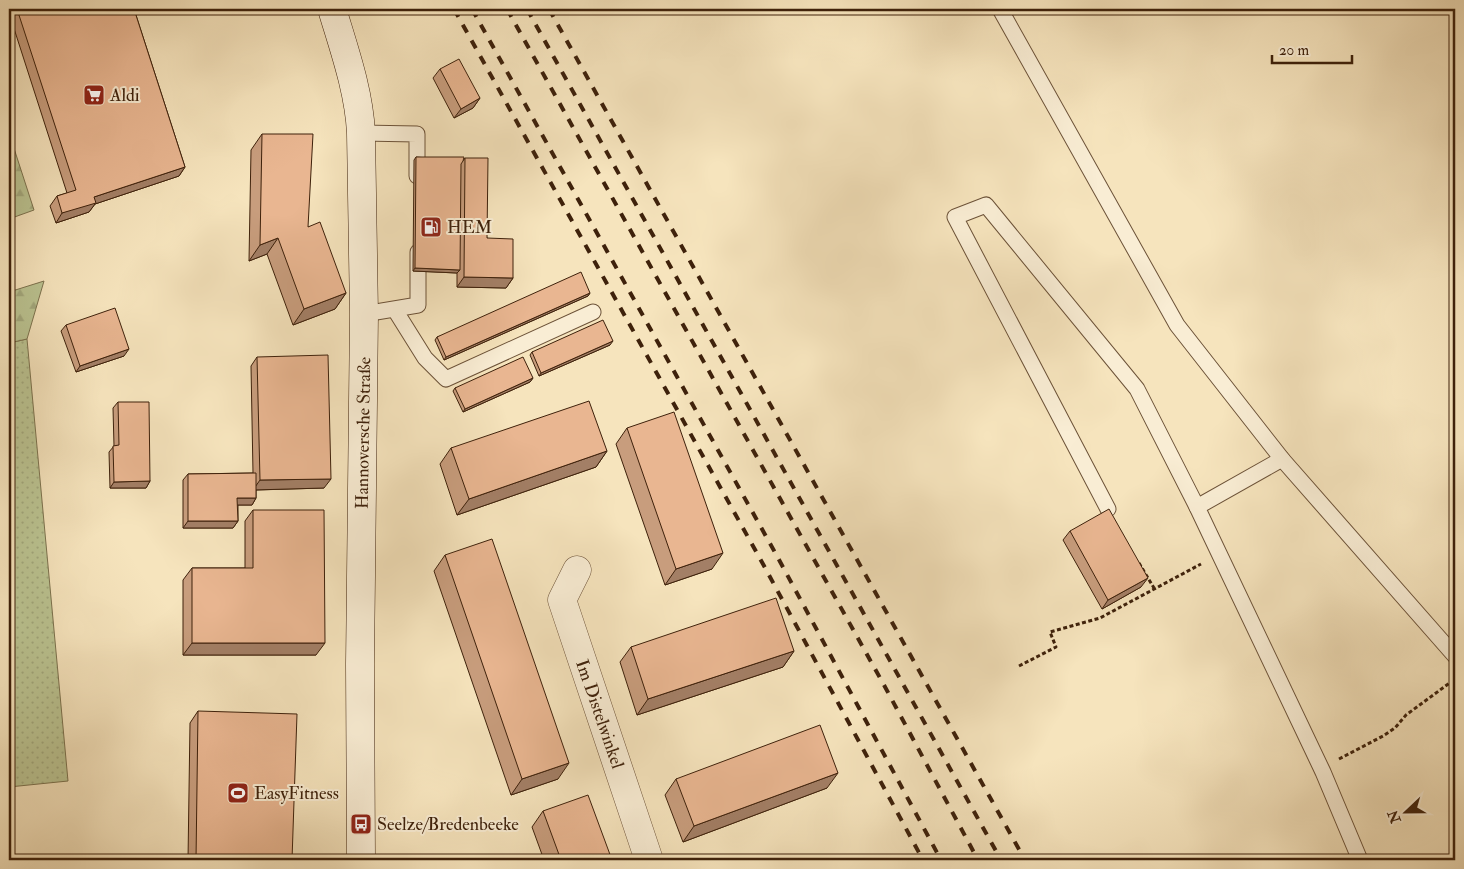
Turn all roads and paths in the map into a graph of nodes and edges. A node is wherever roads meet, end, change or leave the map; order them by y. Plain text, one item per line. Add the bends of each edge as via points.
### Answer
1 (332, 9) edge
2 (1000, 9) edge
3 (361, 133) junction
4 (417, 187) edge
5 (418, 234) edge
6 (395, 310) junction
7 (593, 312) dead end
8 (364, 314) junction
9 (1282, 459) junction
10 (1197, 507) junction
11 (1108, 509) edge
12 (1220, 554) junction
13 (1136, 556) edge
14 (577, 570) dead end
15 (1154, 588) junction
16 (1455, 656) edge
17 (1019, 666) dead end
18 (1455, 679) edge
19 (1323, 772) junction
20 (361, 860) edge
21 (649, 860) edge
22 (1360, 860) edge

1 - 3 street, Hannoversche Straße via 351,74
2 - 9 lane via 1177,325
3 - 4 lane via 417,134
3 - 8 street, Hannoversche Straße
5 - 6 lane via 418,305
6 - 7 lane via 425,358 446,379
6 - 8 lane
8 - 20 street, Hannoversche Straße
9 - 10 lane
9 - 16 lane
10 - 11 lane via 1137,389 986,205 955,217
10 - 12 lane
12 - 15 path
12 - 19 lane
13 - 15 path
14 - 21 street, Im Distelwinkel via 562,600
15 - 17 path via 1100,618 1050,632 1056,647
18 - 19 path via 1406,715 1395,728
19 - 22 lane

